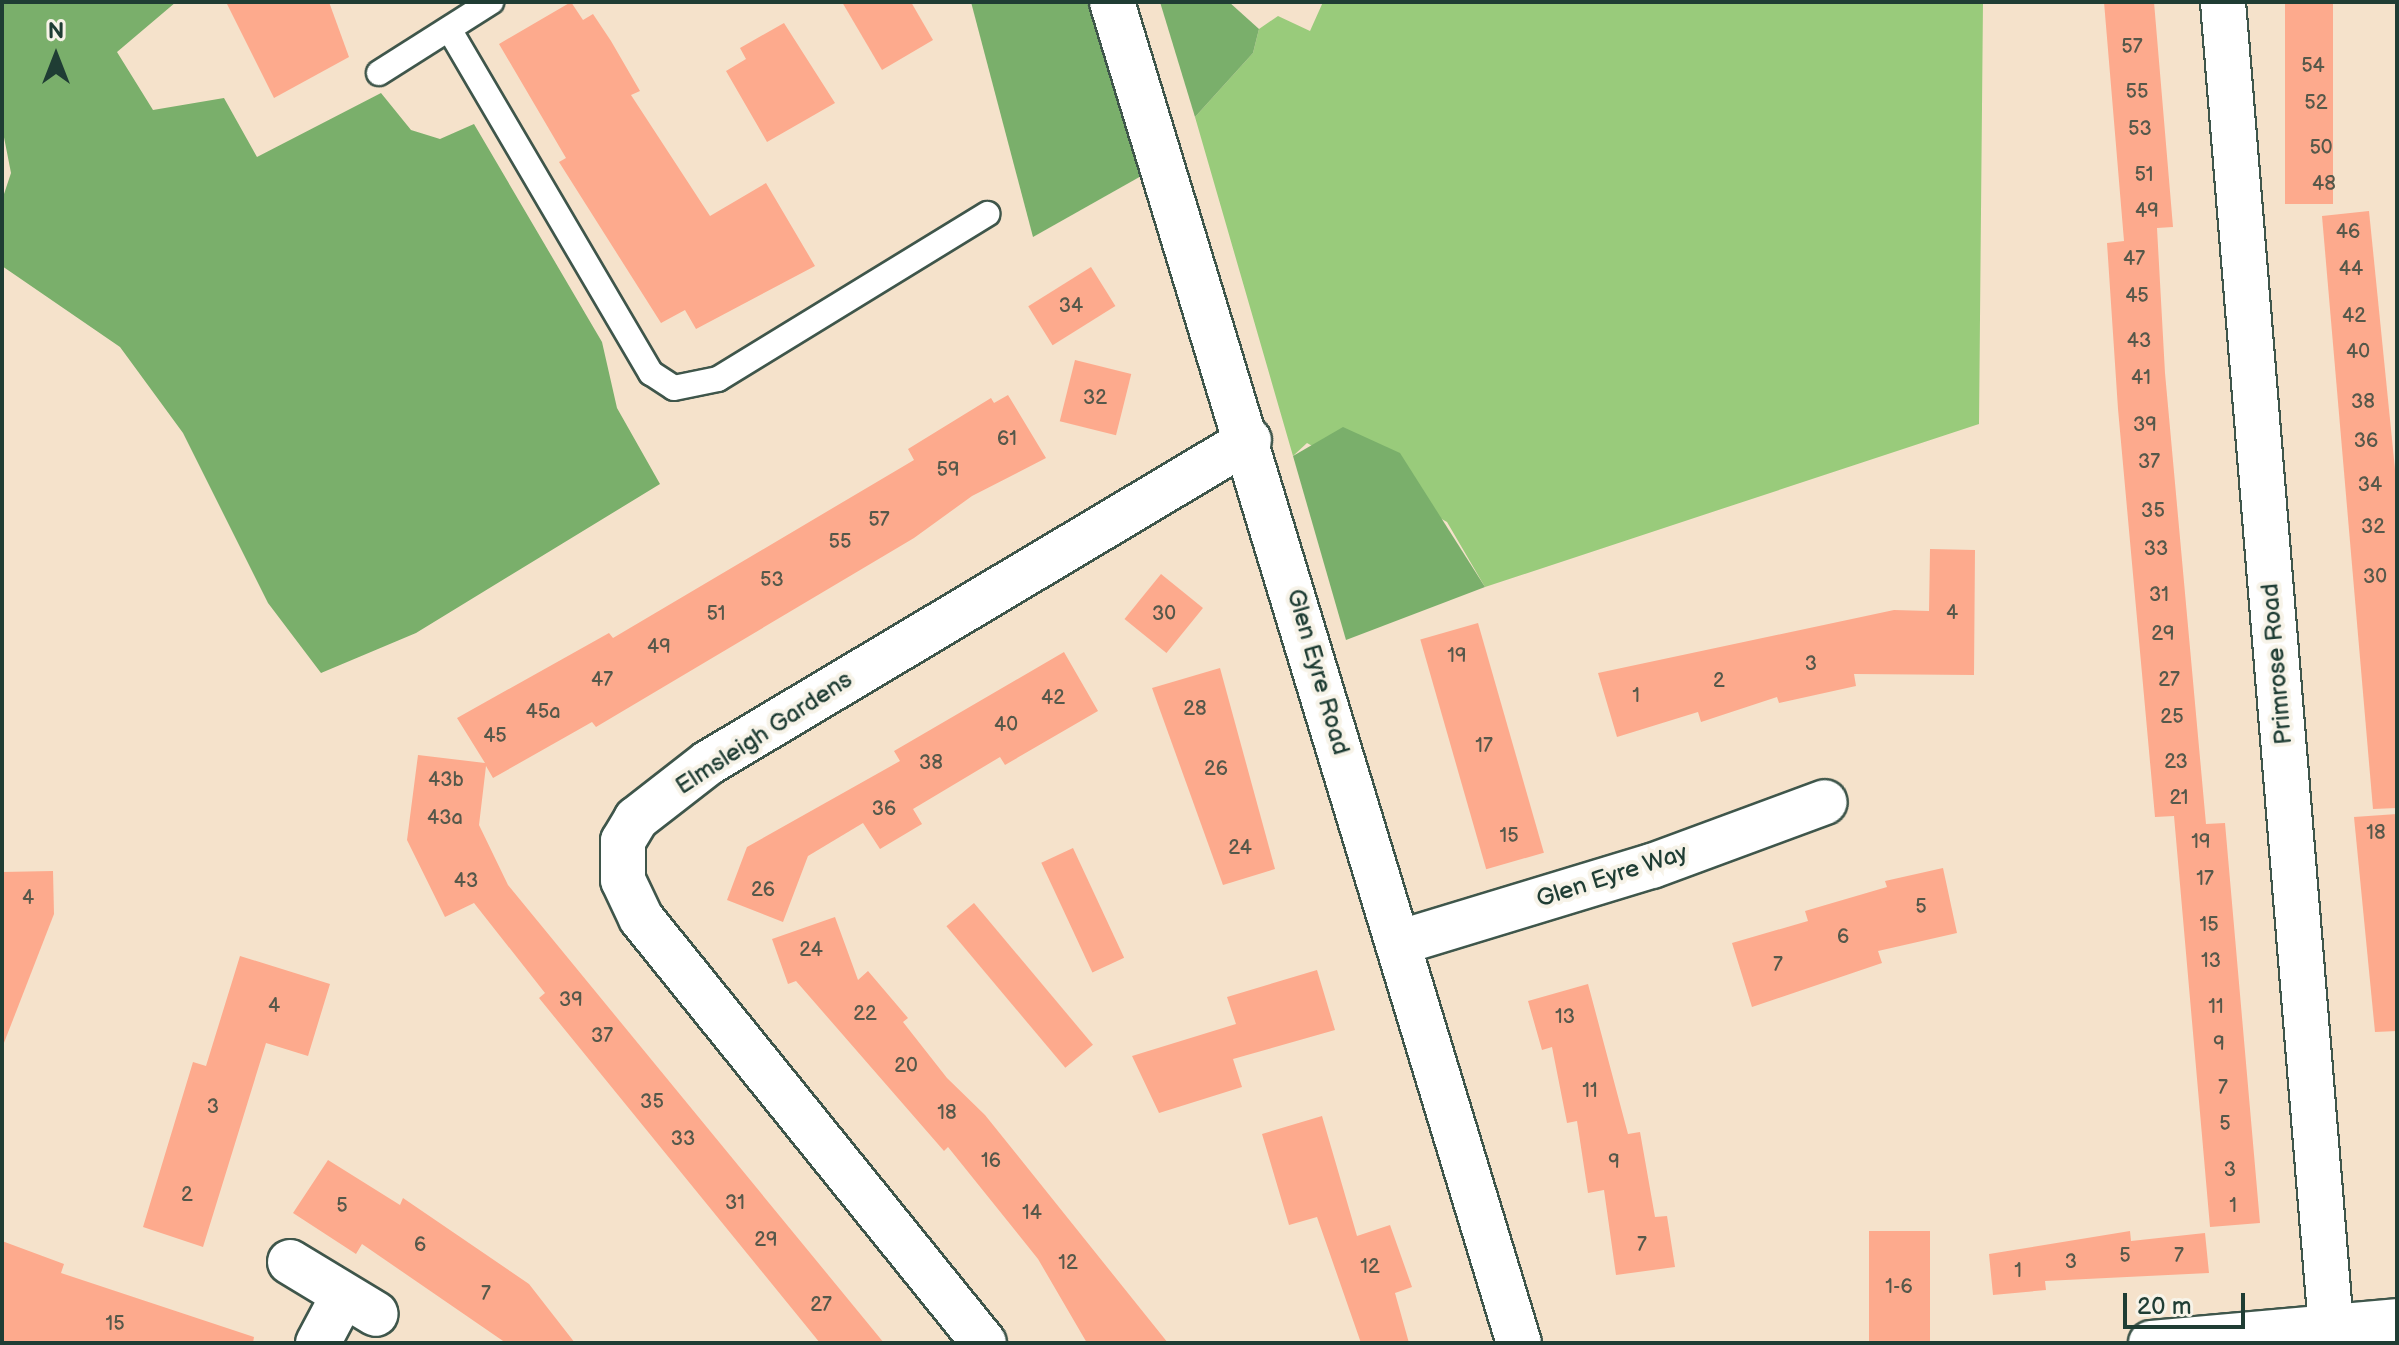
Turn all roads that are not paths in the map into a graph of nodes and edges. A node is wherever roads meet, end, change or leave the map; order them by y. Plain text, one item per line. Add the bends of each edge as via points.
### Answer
1 (491, 2) edge
2 (1112, 2) edge
3 (2223, 2) edge
4 (449, 29) junction
5 (379, 73) dead end
6 (987, 214) dead end
7 (1249, 440) junction
8 (1825, 802) dead end
9 (1398, 943) junction
10 (290, 1262) dead end
11 (2397, 1321) edge
12 (2331, 1327) junction
13 (318, 1343) edge
14 (984, 1343) edge
15 (1519, 1343) edge
16 (2151, 1343) edge

1 - 4 lane
2 - 7 street, Glen Eyre Road
3 - 12 street, Primrose Road
4 - 5 lane
4 - 6 lane via 651,373 674,388 718,379
7 - 9 street, Glen Eyre Road
7 - 14 street, Elmsleigh Gardens via 708,763 636,819 623,841 623,880 641,918
8 - 9 street, Glen Eyre Way via 1652,866
9 - 15 street, Glen Eyre Road
10 - 13 street via 360,1305
11 - 12 street
12 - 16 street

